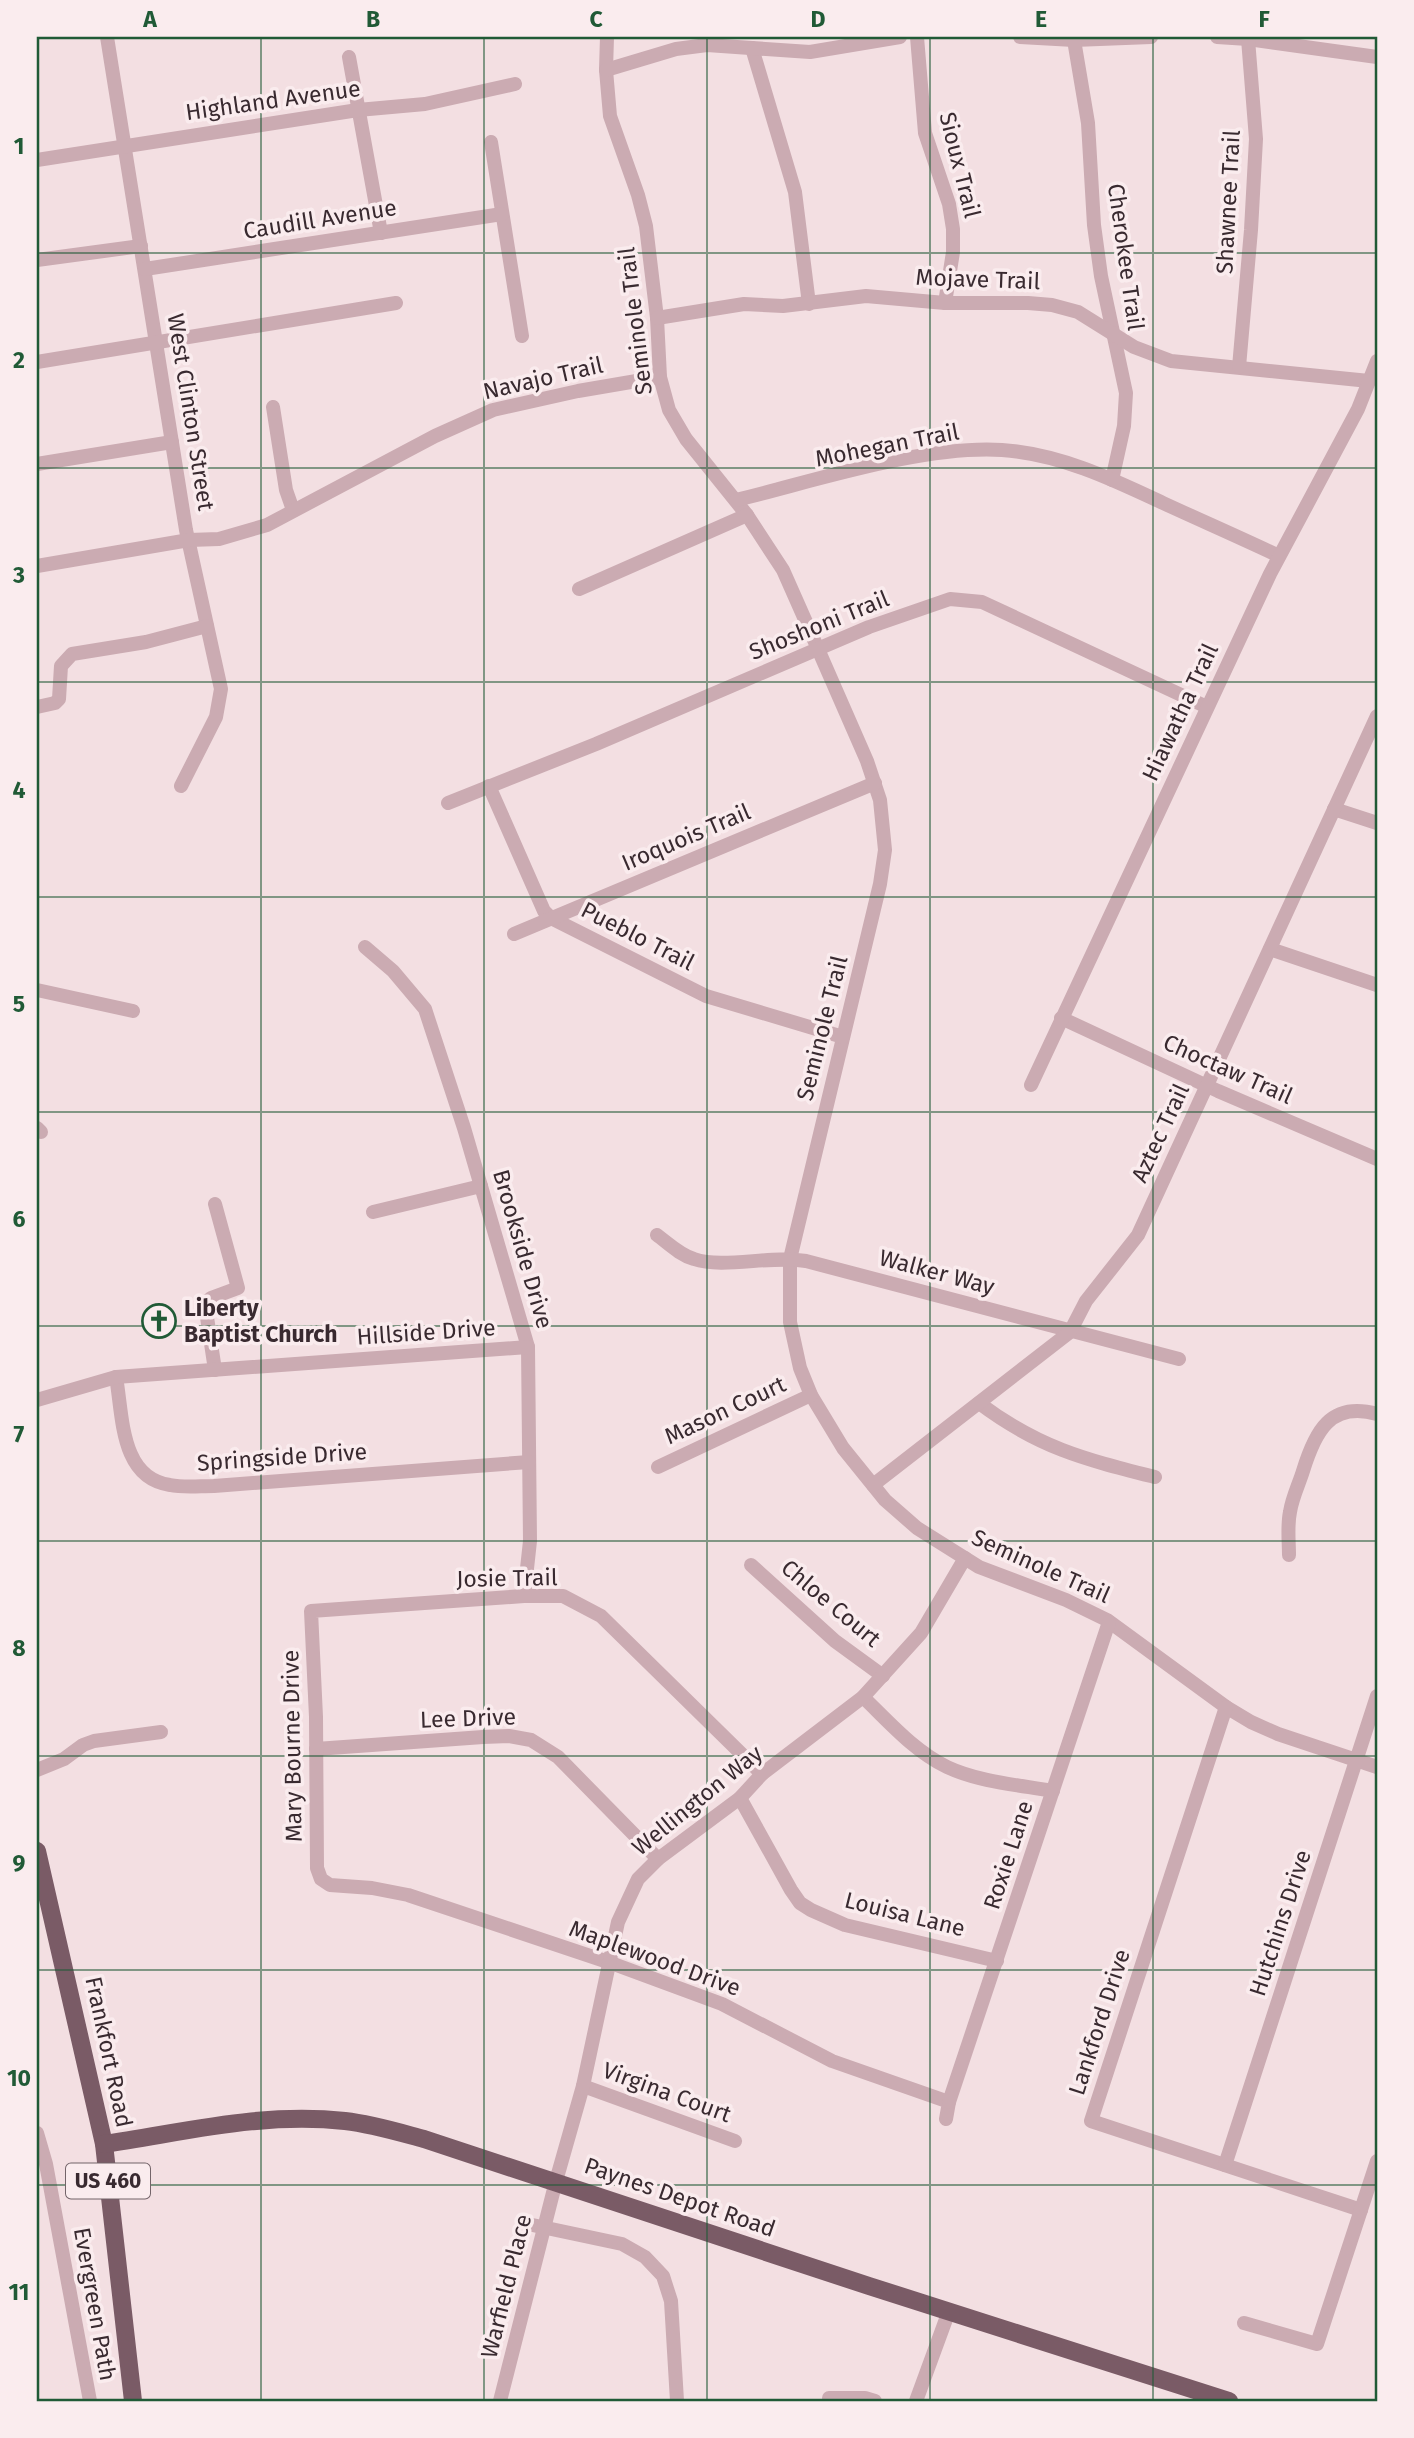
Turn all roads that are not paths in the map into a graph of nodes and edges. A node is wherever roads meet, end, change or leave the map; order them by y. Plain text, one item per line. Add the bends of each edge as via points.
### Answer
1 (107, 37) edge
2 (607, 37) edge
3 (900, 37) edge
4 (917, 37) edge
5 (1020, 37) edge
6 (1151, 37) edge
7 (1217, 37) edge
8 (1248, 39) junction
9 (1074, 40) junction
10 (752, 48) junction
11 (349, 57) dead end
12 (1377, 57) edge
13 (606, 70) junction
14 (515, 84) dead end
15 (358, 110) junction
16 (491, 142) dead end
17 (125, 145) junction
18 (37, 160) edge
19 (502, 214) junction
20 (381, 233) junction
21 (141, 246) junction
22 (37, 261) edge
23 (145, 269) junction
24 (396, 303) dead end
25 (945, 303) junction
26 (808, 304) junction
27 (657, 318) junction
28 (1113, 334) junction
29 (522, 336) dead end
30 (157, 343) junction
31 (1377, 361) edge
32 (37, 362) edge
33 (1239, 367) junction
34 (660, 377) junction
35 (1369, 380) junction
36 (273, 407) dead end
37 (172, 442) junction
38 (37, 464) edge
39 (1112, 480) junction
40 (736, 500) junction
41 (293, 510) junction
42 (747, 515) junction
43 (189, 540) junction
44 (1279, 556) junction
45 (37, 566) edge
46 (579, 589) dead end
47 (207, 626) junction
48 (818, 649) junction
49 (37, 707) edge
50 (1207, 707) junction
51 (1377, 716) edge
52 (875, 783) junction
53 (181, 786) dead end
54 (489, 786) junction
55 (448, 803) dead end
56 (1334, 809) junction
57 (1377, 823) edge
58 (551, 918) junction
59 (514, 934) dead end
60 (365, 947) dead end
61 (1270, 949) junction
62 (1377, 985) edge
63 (37, 990) edge
64 (133, 1011) dead end
65 (1061, 1018) junction
66 (843, 1037) junction
67 (1031, 1085) dead end
68 (1207, 1086) junction
69 (1377, 1159) edge
70 (481, 1186) junction
71 (215, 1204) dead end
72 (373, 1212) dead end
73 (657, 1235) dead end
74 (790, 1259) junction
75 (1070, 1332) junction
76 (528, 1348) junction
77 (1179, 1359) dead end
78 (215, 1370) junction
79 (116, 1377) junction
80 (811, 1395) junction
81 (37, 1399) edge
82 (979, 1403) junction
83 (1377, 1414) edge
84 (529, 1462) junction
85 (658, 1467) dead end
86 (1155, 1476) dead end
87 (873, 1485) junction
88 (1289, 1555) dead end
89 (965, 1559) junction
90 (751, 1565) dead end
91 (524, 1595) junction
92 (311, 1611) joint
93 (1110, 1622) junction
94 (883, 1676) junction
95 (1377, 1696) edge
96 (863, 1697) junction
97 (1226, 1707) junction
98 (161, 1732) dead end
99 (316, 1749) junction
100 (1356, 1760) junction
101 (1377, 1767) edge
102 (37, 1770) edge
103 (762, 1774) junction
104 (1054, 1791) junction
105 (740, 1798) junction
106 (37, 1852) edge
107 (659, 1859) junction
108 (321, 1879) joint
109 (997, 1961) junction
110 (611, 1963) junction
111 (583, 2086) junction
112 (949, 2102) junction
113 (946, 2119) dead end
114 (37, 2133) edge
115 (735, 2141) dead end
116 (104, 2144) junction
117 (1377, 2161) edge
118 (1225, 2165) junction
119 (556, 2181) junction
120 (1361, 2210) junction
121 (523, 2223) dead end
122 (544, 2227) junction
123 (948, 2311) junction
124 (1244, 2323) dead end
125 (829, 2398) dead end
126 (90, 2401) edge
127 (133, 2401) edge
128 (500, 2401) edge
129 (677, 2401) edge
130 (875, 2401) edge
131 (916, 2401) edge
132 (1229, 2401) edge

1 - 17 street, West Clinton Street
2 - 13 street, Seminole Trail
3 - 10 street via 810,52
4 - 25 street, Sioux Trail via 925,133 953,229
5 - 9 street
6 - 9 street
7 - 8 street
8 - 12 street
8 - 33 street, Shawnee Trail via 1256,139
9 - 28 street, Cherokee Trail via 1088,123 1097,250
10 - 13 street via 707,45 677,49
10 - 26 street via 795,192
11 - 15 street
13 - 27 street, Seminole Trail via 612,124 646,226
14 - 15 street, Highland Avenue via 425,104
15 - 17 street, Highland Avenue
15 - 20 street
16 - 19 street
17 - 18 street, Highland Avenue
17 - 21 street, West Clinton Street
19 - 20 street, Caudill Avenue
19 - 29 street
20 - 23 street, Caudill Avenue
21 - 22 street
21 - 23 street, West Clinton Street
23 - 30 street, West Clinton Street
24 - 30 street
25 - 26 street, Mojave Trail via 866,296
25 - 28 street, Mojave Trail via 1052,305 1078,312
26 - 27 street, Mojave Trail via 744,304
27 - 34 street, Seminole Trail
28 - 33 street, Mojave Trail via 1171,361
28 - 39 street, Cherokee Trail via 1126,407
30 - 32 street
30 - 37 street, West Clinton Street
31 - 35 street, Hiawatha Trail
33 - 35 street, Mojave Trail
34 - 40 street, Seminole Trail via 669,410 686,439
34 - 41 street, Navajo Trail via 493,410
35 - 44 street, Hiawatha Trail
36 - 41 street
37 - 38 street
37 - 43 street, West Clinton Street
39 - 40 street, Mohegan Trail via 1040,456 1002,450 955,452 894,461
39 - 44 street, Mohegan Trail
40 - 42 street, Seminole Trail
41 - 43 street, Navajo Trail via 267,525 219,539
42 - 46 street
42 - 48 street, Seminole Trail via 783,570
43 - 45 street, Navajo Trail
43 - 47 street, West Clinton Street
44 - 50 street, Hiawatha Trail
47 - 49 street via 72,654 61,666 59,699
47 - 53 street, West Clinton Street via 220,701
48 - 50 street, Shoshoni Trail via 869,626 950,599 965,599
48 - 52 street, Seminole Trail
48 - 54 street, Shoshoni Trail
50 - 65 street, Hiawatha Trail
51 - 56 street, Aztec Trail
52 - 58 street, Iroquois Trail
52 - 66 street, Seminole Trail via 885,849
54 - 55 street, Shoshoni Trail
54 - 58 street, Pueblo Trail
56 - 57 street
56 - 61 street, Aztec Trail
58 - 59 street, Iroquois Trail
58 - 66 street, Pueblo Trail via 706,996
60 - 70 street, Brookside Drive via 425,1009
61 - 62 street
61 - 68 street, Aztec Trail
63 - 64 street
65 - 67 street, Hiawatha Trail
65 - 68 street, Choctaw Trail
66 - 74 street, Seminole Trail
68 - 69 street, Choctaw Trail
68 - 75 street, Aztec Trail via 1138,1234 1086,1301
70 - 72 street
70 - 76 street, Brookside Drive
71 - 78 street via 238,1288 205,1304
73 - 74 street, Walker Way via 679,1252 702,1261
74 - 75 street, Walker Way
74 - 80 street, Seminole Trail via 790,1322
75 - 77 street, Walker Way
75 - 82 street, Aztec Trail
76 - 78 street, Hillside Drive
76 - 84 street, Brookside Drive
78 - 79 street, Hillside Drive
79 - 81 street, Hillside Drive
79 - 84 street, Springside Drive via 135,1465 146,1477 169,1485 214,1486
80 - 85 street, Mason Court
80 - 87 street, Seminole Trail via 843,1448
82 - 86 street via 1043,1444 1085,1460
82 - 87 street, Aztec Trail
83 - 88 street via 1342,1413 1330,1419 1311,1444 1290,1511
84 - 91 street, Brookside Drive via 530,1541
87 - 89 street, Seminole Trail via 916,1528
89 - 93 street, Seminole Trail
89 - 94 street, Wellington Way via 921,1633
90 - 94 street, Chloe Court via 825,1633
91 - 92 street, Josie Trail
91 - 103 street, Josie Trail via 563,1596 601,1616
92 - 99 street, Mary Bourne Drive
93 - 97 street, Seminole Trail
93 - 104 street, Roxie Lane
94 - 96 street, Wellington Way
95 - 100 street, Hutchins Drive
96 - 103 street, Wellington Way
96 - 104 street via 912,1744 948,1767
97 - 100 street, Seminole Trail via 1278,1734
97 - 118 street, Lankford Drive via 1091,2121
98 - 102 street via 94,1741
99 - 107 street, Lee Drive via 483,1737 531,1740 558,1757
99 - 108 street, Mary Bourne Drive via 317,1868
100 - 101 street, Seminole Trail
100 - 118 street, Hutchins Drive
103 - 105 street, Wellington Way
104 - 109 street, Roxie Lane
105 - 107 street, Wellington Way
105 - 109 street, Louisa Lane via 791,1890 811,1910 845,1925
106 - 116 main road, Frankfort Road / US 460
107 - 110 street, Wellington Way via 638,1879 618,1922
108 - 110 street, Maplewood Drive via 330,1885 408,1895
109 - 112 street, Roxie Lane
110 - 111 street, Wellington Way
110 - 112 street, Maplewood Drive via 722,2004 832,2060
111 - 115 street, Virgina Court
111 - 119 street, Wellington Way
112 - 113 street
114 - 126 street, Evergreen Path
116 - 119 main road, Paynes Depot Road via 257,2119 345,2121 424,2139
116 - 127 main road, Frankfort Road / US 460
117 - 120 street
118 - 120 street, Lankford Drive
119 - 122 street, Warfield Place
119 - 123 main road, Paynes Depot Road
120 - 124 street via 1317,2344
121 - 122 street
122 - 128 street, Warfield Place
122 - 129 street via 622,2244 645,2257 663,2276 671,2301
123 - 131 street
123 - 132 main road, Paynes Depot Road
125 - 130 street

